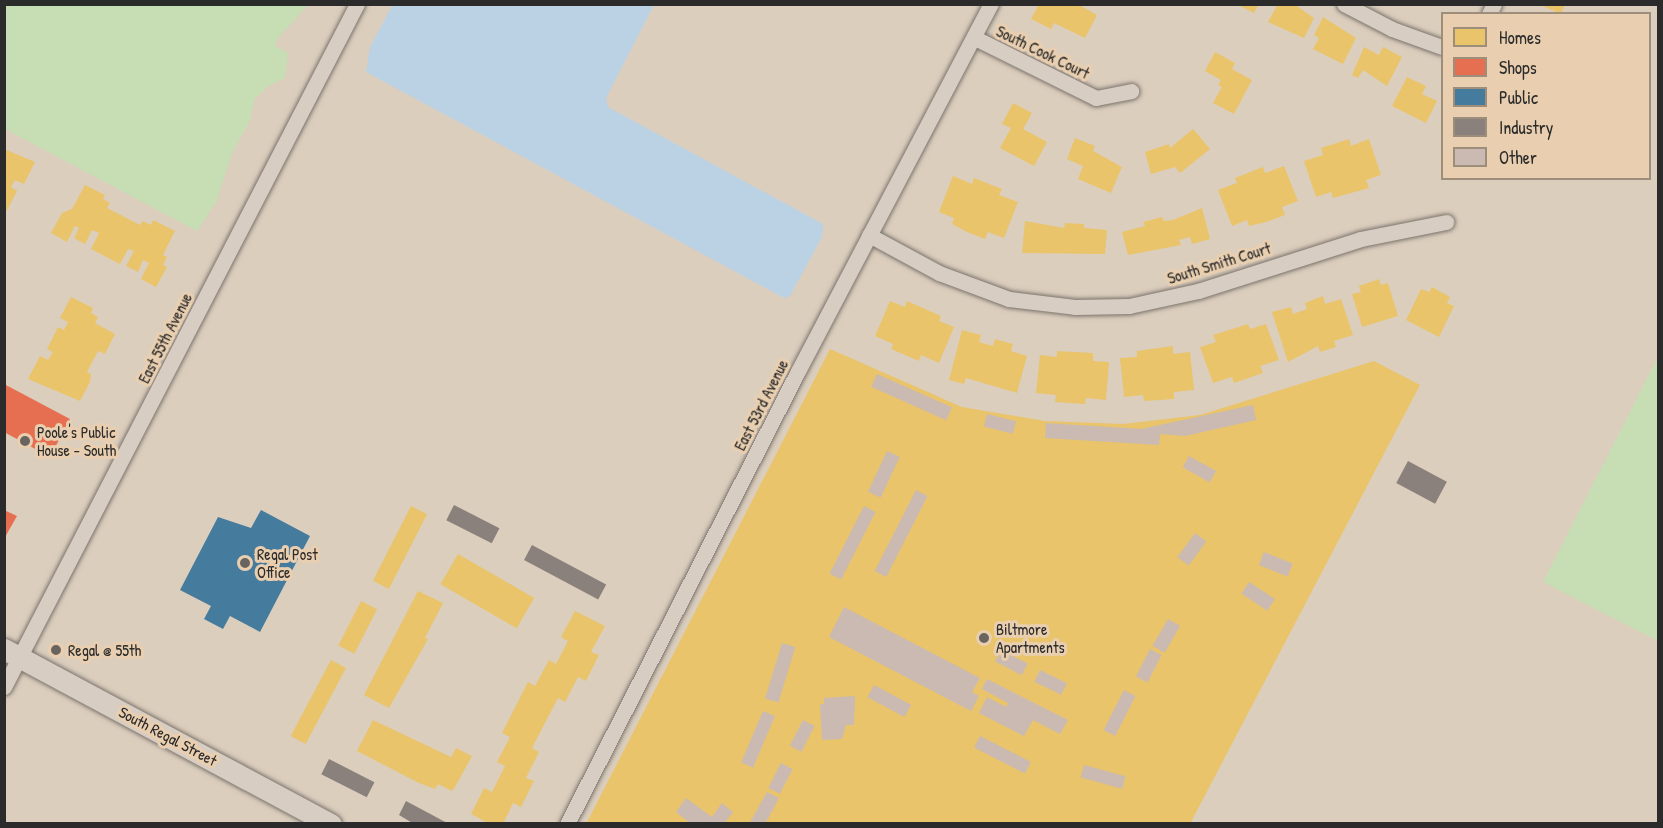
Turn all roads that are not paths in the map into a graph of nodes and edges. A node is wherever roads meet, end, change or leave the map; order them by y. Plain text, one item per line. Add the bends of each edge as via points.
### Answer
1 (357, 4) edge
2 (992, 4) edge
3 (1344, 4) edge
4 (975, 38) junction
5 (1441, 46) edge
6 (1131, 91) dead end
7 (1446, 222) dead end
8 (869, 235) junction
9 (12, 653) edge
10 (4, 687) edge
11 (331, 824) edge
12 (567, 824) edge

1 - 9 street, East 55th Avenue
2 - 4 street, East 53rd Avenue
3 - 5 street via 1392,29
4 - 6 street, South Cook Court via 1096,98
4 - 8 street, East 53rd Avenue
7 - 8 street, South Smith Court via 1361,238 1198,291 1129,306 1075,307 1009,299 939,273
8 - 12 street, East 53rd Avenue
9 - 10 street, East 55th Avenue
9 - 11 main road, South Regal Street

